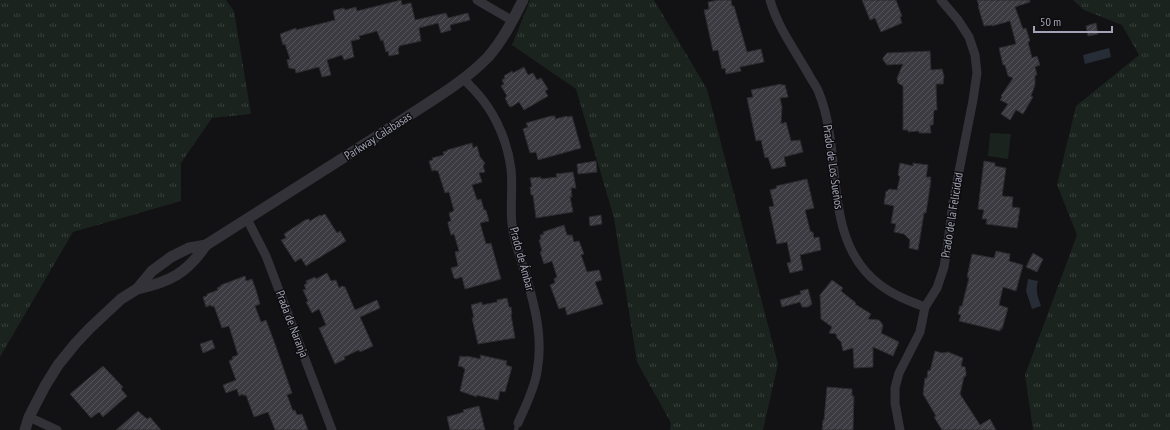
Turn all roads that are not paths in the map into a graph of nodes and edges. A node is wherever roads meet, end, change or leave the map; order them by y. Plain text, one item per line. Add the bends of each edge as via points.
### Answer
1 (477, 0) edge
2 (523, 0) edge
3 (770, 0) edge
4 (941, 0) edge
5 (513, 21) junction
6 (464, 79) junction
7 (247, 219) junction
8 (206, 245) junction
9 (137, 289) junction
10 (925, 307) junction
11 (29, 417) junction
12 (517, 427) edge
13 (25, 430) edge
14 (56, 430) edge
15 (332, 430) edge
16 (900, 430) edge

1 - 5 street
2 - 5 street, Parkway Calabasas
3 - 10 street, Prado de Los Sueños via 773,13 785,37 819,92 827,119 843,232 851,250 862,267 879,284
4 - 10 street, Prado de la Felicidad via 969,37 975,55 976,73 944,267 937,288
5 - 6 street, Parkway Calabasas via 488,56
6 - 7 street, Parkway Calabasas
6 - 12 street, Prado de Ámbar via 483,100 507,146 511,169 512,224 538,322 540,348 537,373
7 - 8 street, Parkway Calabasas
7 - 15 street, Prada de Naranja via 266,256
8 - 9 street, Parkway Calabasas via 189,248 171,257 152,271
8 - 9 street, Parkway Calabasas via 185,270 171,279
9 - 11 street, Parkway Calabasas via 121,299 75,344 58,365
10 - 16 street, Prado de la Felicidad via 920,332 899,373 894,403
11 - 13 street, Parkway Calabasas
11 - 14 street

